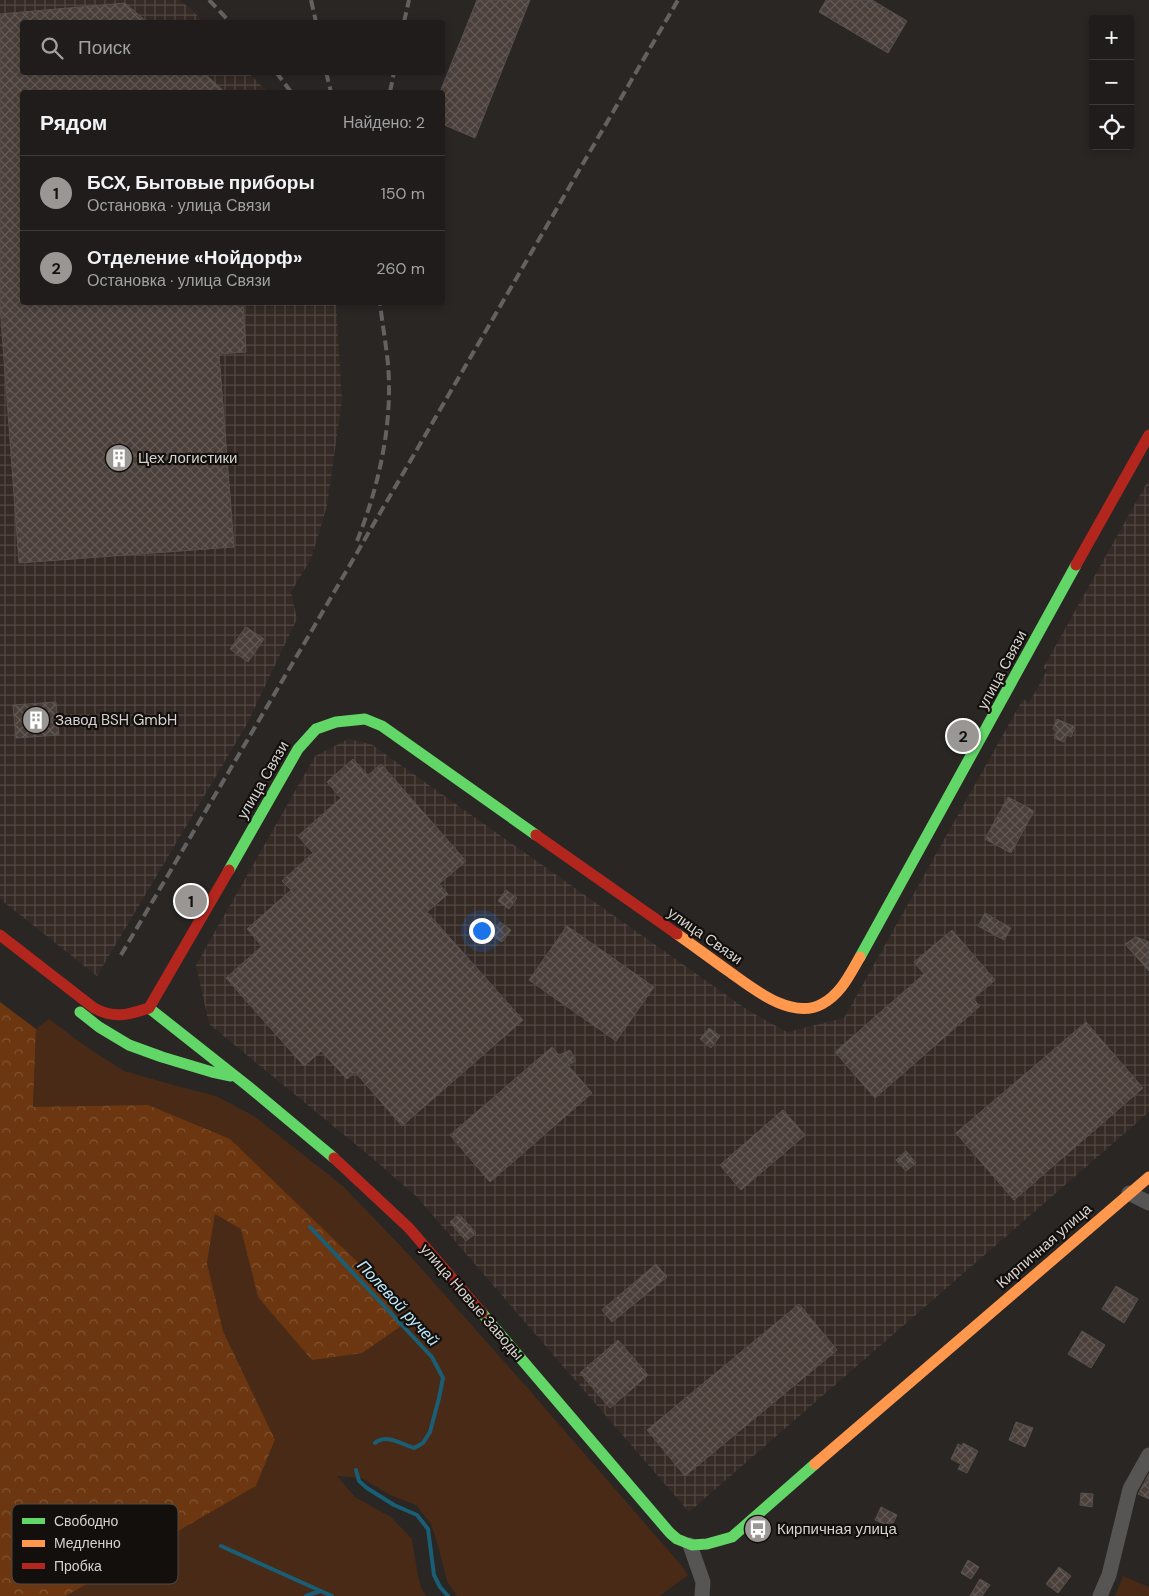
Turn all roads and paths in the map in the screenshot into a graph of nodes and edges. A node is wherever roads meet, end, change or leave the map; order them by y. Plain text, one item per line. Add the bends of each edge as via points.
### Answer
1 (1149, 435) edge
2 (0, 935) edge
3 (67, 1003) dead end
4 (149, 1008) junction
5 (236, 1076) junction
6 (1149, 1176) edge
7 (1129, 1193) junction
8 (1149, 1203) edge
9 (1149, 1455) edge
10 (697, 1545) junction
11 (702, 1596) edge
12 (1100, 1596) edge

1 - 4 street, улица Связи via 846,982 821,1004 795,1007 779,1004 764,996 382,726 365,720 336,722 316,729 298,749
2 - 4 street via 103,1014 128,1015
3 - 5 street via 129,1045 212,1072
4 - 5 street, улица Новые Заводы
5 - 10 street, улица Новые Заводы via 355,1176 409,1228 670,1533 676,1539
6 - 7 street, Кирпичная улица
7 - 8 street
7 - 10 street, Кирпичная улица via 732,1537 714,1544
9 - 12 street via 1130,1488 1109,1575
10 - 11 street

